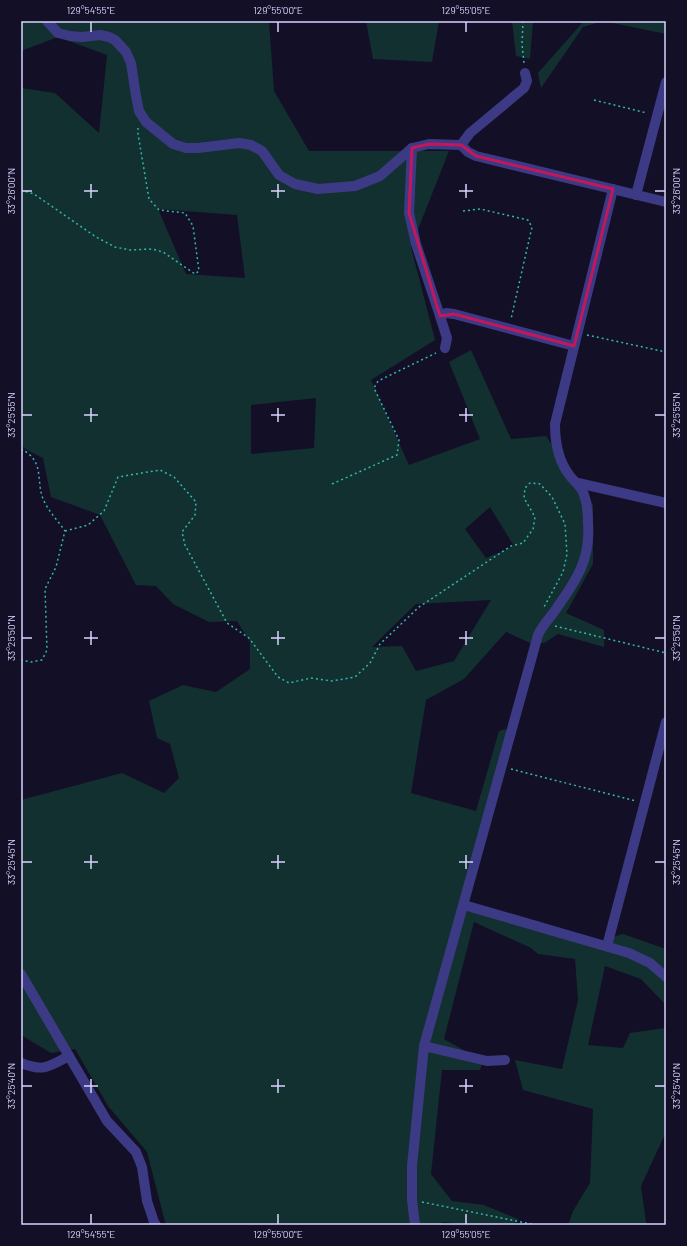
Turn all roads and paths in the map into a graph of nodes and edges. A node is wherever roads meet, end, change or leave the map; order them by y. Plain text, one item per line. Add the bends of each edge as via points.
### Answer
1 (46, 21) edge
2 (523, 21) edge
3 (525, 73) joint
4 (666, 82) edge
5 (594, 100) dead end
6 (139, 111) junction
7 (657, 116) junction
8 (461, 145) junction
9 (412, 148) junction
10 (613, 189) junction
11 (21, 190) edge
12 (636, 195) junction
13 (666, 202) edge
14 (463, 211) dead end
15 (440, 316) junction
16 (508, 328) junction
17 (578, 332) junction
18 (574, 346) junction
19 (445, 348) joint
20 (666, 352) edge
21 (21, 449) edge
22 (578, 483) junction
23 (332, 484) dead end
24 (666, 503) edge
25 (65, 531) junction
26 (543, 625) junction
27 (666, 653) edge
28 (21, 660) edge
29 (666, 722) edge
30 (502, 766) junction
31 (645, 803) junction
32 (464, 905) junction
33 (607, 946) junction
34 (21, 974) edge
35 (666, 977) edge
36 (424, 1046) junction
37 (69, 1056) junction
38 (505, 1060) dead end
39 (21, 1063) edge
40 (412, 1200) junction
41 (156, 1225) edge
42 (415, 1225) edge
43 (536, 1225) edge

1 - 6 street via 58,33 82,37 100,35 115,40 126,52 131,63
2 - 3 path
3 - 8 street via 527,81 524,88 470,133
4 - 7 street
5 - 7 path
6 - 9 street via 146,122 173,144 186,148 239,143 251,145 262,151 279,175 295,184 318,189 355,186 380,176
6 - 11 path via 138,134 149,199 159,210 185,213 193,226 199,271 194,274 163,252 115,247 96,237 34,194
7 - 12 street
8 - 9 street via 429,144
8 - 10 street via 476,156
9 - 15 street via 409,213 416,244
10 - 12 street
10 - 17 street
12 - 13 street
14 - 16 path via 480,209 528,220 532,227
15 - 16 street via 446,313 454,314
15 - 19 street via 447,338
16 - 18 street
17 - 18 street
17 - 20 path
18 - 22 street via 555,424 555,438 560,460
19 - 23 path via 378,381 374,388 399,440 398,455
21 - 25 path via 37,464 44,503
22 - 24 street
22 - 26 street via 584,494 587,509 587,552 569,590
25 - 26 path via 88,524 104,511 118,476 160,470 174,476 196,502 195,515 182,532 185,545 226,623 249,638 283,680 289,683 311,678 332,681 355,677 370,662 380,644 419,607 511,546 523,543 533,529 535,517 524,498 525,488 530,483 540,484 552,497 564,524 567,554 563,572 538,620
25 - 28 path via 56,567 45,589 47,650 42,660
26 - 27 path via 560,626
26 - 30 street via 538,635
29 - 31 street
30 - 31 path
30 - 32 street
31 - 33 street
32 - 33 street
32 - 36 street
33 - 35 street via 629,952 650,962
34 - 37 street
36 - 38 street via 487,1061
36 - 40 street via 412,1166
37 - 39 street via 45,1068 34,1068
37 - 41 street via 107,1121 136,1152 142,1167 147,1201
40 - 42 street
40 - 43 path

